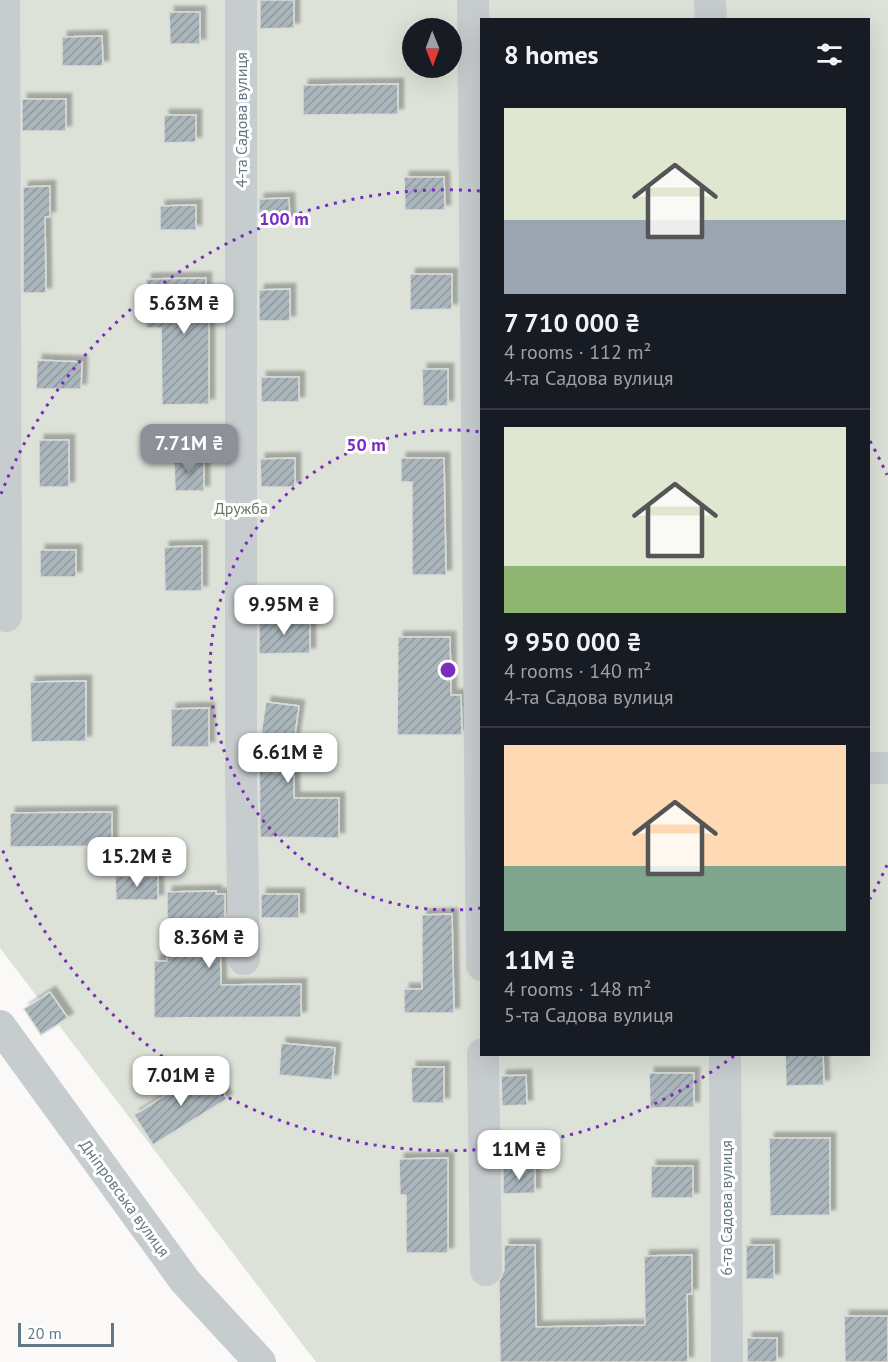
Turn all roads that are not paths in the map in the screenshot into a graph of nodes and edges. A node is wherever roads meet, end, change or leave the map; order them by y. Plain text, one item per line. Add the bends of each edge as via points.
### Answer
1 (4, 0) edge
2 (241, 0) edge
3 (473, 0) edge
4 (710, 0) edge
5 (711, 18) edge
6 (6, 616) dead end
7 (480, 751) edge
8 (870, 768) edge
9 (888, 768) edge
10 (244, 959) dead end
11 (0, 1026) edge
12 (483, 1056) edge
13 (725, 1056) edge
14 (486, 1270) dead end
15 (260, 1362) edge
16 (727, 1362) edge

1 - 6 street
2 - 10 street, 4-та Садова вулиця
3 - 7 street
4 - 5 street
8 - 9 street
11 - 15 street, Дніпровська вулиця via 185,1281
12 - 14 street
13 - 16 street, 6-та Садова вулиця

